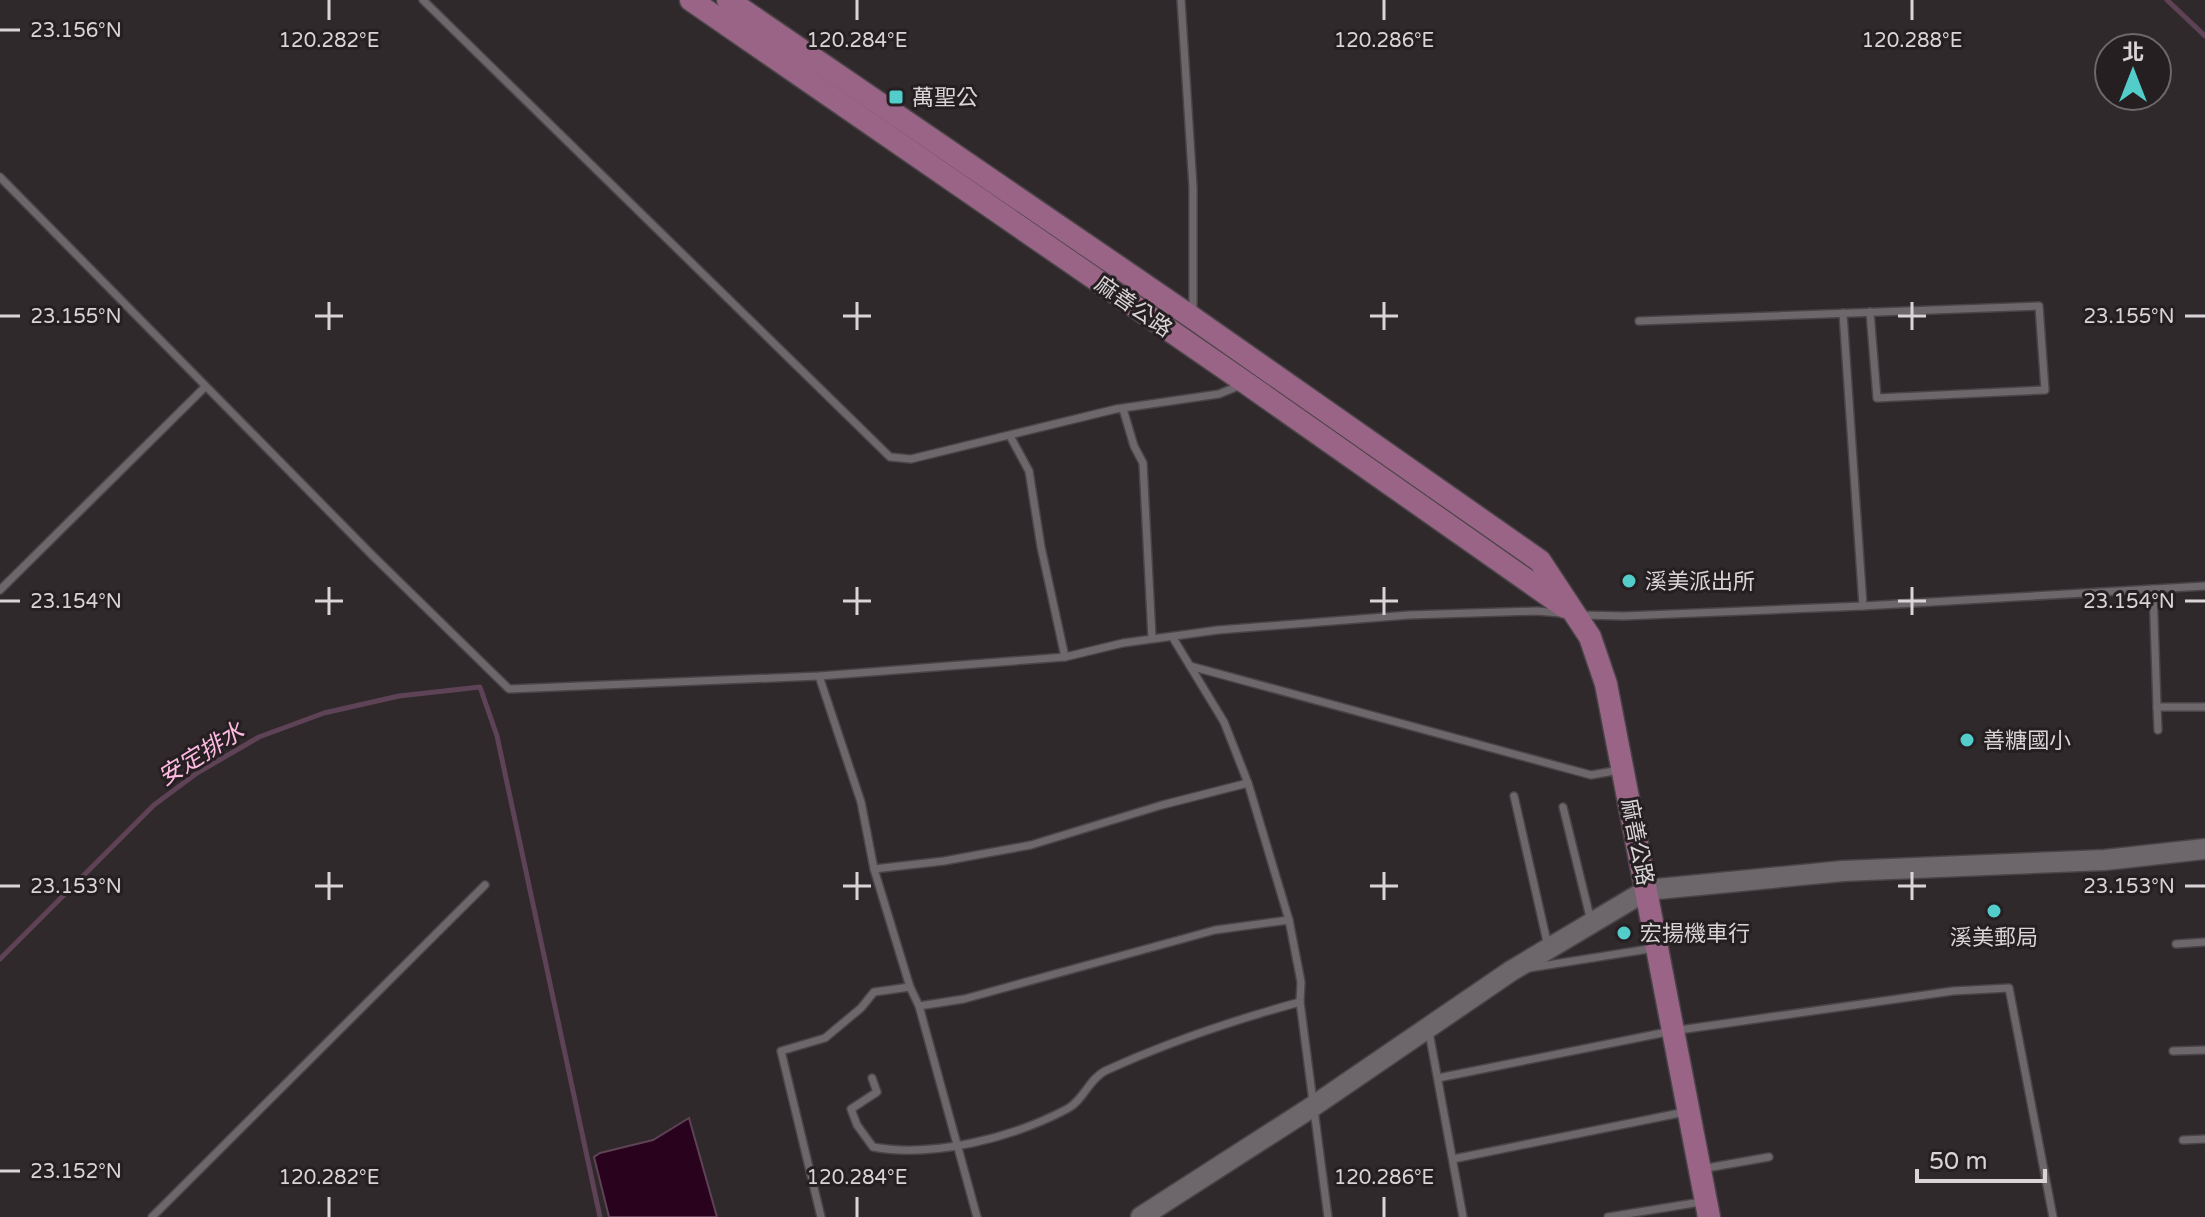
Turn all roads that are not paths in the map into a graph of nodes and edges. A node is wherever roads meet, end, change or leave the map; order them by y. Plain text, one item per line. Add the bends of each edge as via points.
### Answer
1 (423, 0) edge
2 (691, 0) edge
3 (728, 0) edge
4 (1181, 0) edge
5 (0, 177) edge
6 (1870, 312) junction
7 (1843, 313) junction
8 (1193, 318) junction
9 (1639, 321) dead end
10 (1253, 374) junction
11 (205, 387) junction
12 (1123, 409) junction
13 (1010, 436) junction
14 (2205, 586) edge
15 (2153, 589) junction
16 (0, 590) edge
17 (1863, 606) junction
18 (1576, 615) junction
19 (1152, 638) junction
20 (1173, 638) junction
21 (1065, 657) junction
22 (1190, 666) junction
23 (819, 676) junction
24 (2157, 707) junction
25 (2205, 707) edge
26 (2158, 730) dead end
27 (1623, 769) junction
28 (1248, 783) junction
29 (1514, 796) dead end
30 (1563, 807) dead end
31 (2205, 849) edge
32 (874, 869) junction
33 (485, 885) dead end
34 (1647, 890) junction
35 (1289, 920) junction
36 (1592, 923) junction
37 (2205, 942) edge
38 (2176, 944) dead end
39 (1548, 948) junction
40 (1656, 948) junction
41 (1511, 971) junction
42 (910, 987) junction
43 (1300, 1002) junction
44 (919, 1006) junction
45 (1428, 1026) junction
46 (1672, 1031) junction
47 (2205, 1050) edge
48 (2173, 1051) dead end
49 (872, 1078) dead end
50 (1438, 1078) junction
51 (1312, 1107) junction
52 (1687, 1111) junction
53 (2205, 1139) edge
54 (2183, 1140) dead end
55 (959, 1146) junction
56 (1769, 1157) dead end
57 (1453, 1159) junction
58 (1699, 1169) junction
59 (1708, 1209) edge
60 (152, 1217) edge
61 (821, 1217) edge
62 (977, 1217) edge
63 (1141, 1217) edge
64 (1328, 1217) edge
65 (1463, 1217) edge
66 (1608, 1217) edge
67 (2053, 1217) edge

1 - 13 lane via 890,457 911,459
2 - 10 main road, 麻善公路
3 - 8 main road, 麻善公路
4 - 8 lane via 1193,187
5 - 11 lane
6 - 6 lane via 1877,398 2045,390 2039,306
6 - 7 lane
7 - 9 lane
7 - 17 lane
8 - 10 main road, 麻善公路
10 - 12 lane via 1219,394
10 - 18 main road, 麻善公路 via 1540,561
11 - 16 lane
11 - 23 lane via 509,689
12 - 13 lane
12 - 19 lane via 1143,463
13 - 21 lane via 1029,471
14 - 15 lane
15 - 17 lane
15 - 24 lane
17 - 18 lane
18 - 20 lane via 1409,615
18 - 27 main road, 麻善公路 via 1601,666
19 - 20 lane
19 - 21 lane
20 - 22 lane
21 - 23 lane
22 - 27 lane via 1591,775
22 - 28 lane via 1224,722
23 - 32 lane via 861,802
24 - 25 lane
24 - 26 lane
27 - 34 main road, 麻善公路
28 - 32 lane via 1031,845
28 - 35 lane
29 - 39 lane
30 - 36 lane
31 - 34 street via 2105,860 1843,871
32 - 42 lane
33 - 60 lane
34 - 36 street
34 - 40 main road, 麻善公路
35 - 43 lane
35 - 44 lane via 1215,930 964,999
36 - 39 street
37 - 38 lane
39 - 41 street
40 - 41 lane
40 - 46 main road, 麻善公路
41 - 45 street
42 - 44 lane
42 - 61 lane via 874,992 825,1038 781,1051
43 - 51 lane
43 - 55 lane via 1176,1041 1101,1073 1070,1108
44 - 55 lane
45 - 50 lane
45 - 51 street
46 - 50 lane
46 - 52 main road, 麻善公路
46 - 67 lane via 1953,991 2009,988
47 - 48 lane
49 - 55 lane via 877,1092 851,1109 873,1147 898,1152
50 - 57 lane
51 - 63 street
51 - 64 lane
52 - 57 lane
52 - 58 main road, 麻善公路
53 - 54 lane
55 - 62 lane
56 - 58 lane
57 - 65 lane
58 - 59 main road, 麻善公路
59 - 66 lane

